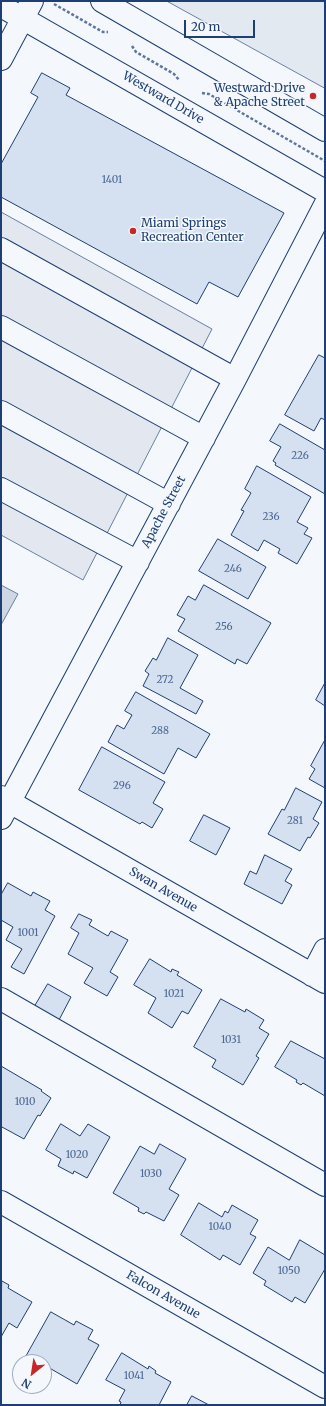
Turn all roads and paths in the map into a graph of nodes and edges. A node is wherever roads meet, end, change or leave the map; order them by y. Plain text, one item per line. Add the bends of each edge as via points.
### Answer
1 (102, 1) edge
2 (54, 3) dead end
3 (1, 6) edge
4 (28, 10) edge
5 (102, 32) dead end
6 (136, 52) dead end
7 (1, 59) edge
8 (174, 74) dead end
9 (209, 94) dead end
10 (325, 130) edge
11 (325, 161) edge
12 (325, 191) edge
13 (325, 205) edge
14 (1, 249) edge
15 (1, 327) edge
16 (235, 379) junction
17 (1, 412) edge
18 (204, 438) junction
19 (1, 489) edge
20 (169, 504) junction
21 (138, 562) junction
22 (4, 806) edge
23 (325, 950) edge
24 (318, 979) edge
25 (1, 999) edge
26 (325, 1185) edge
27 (1, 1202) edge
28 (325, 1387) edge

1 - 10 street
2 - 5 path
3 - 4 street, Westward Drive
4 - 7 street
4 - 12 street, Westward Drive
6 - 8 path
9 - 11 path
13 - 16 street, Apache Street
14 - 16 street
15 - 18 street
16 - 18 street, Apache Street
17 - 20 street
18 - 20 street, Apache Street
19 - 21 street
20 - 21 street, Apache Street
21 - 22 street, Apache Street
22 - 24 street, Swan Avenue
23 - 24 street
25 - 26 street
27 - 28 street, Falcon Avenue

